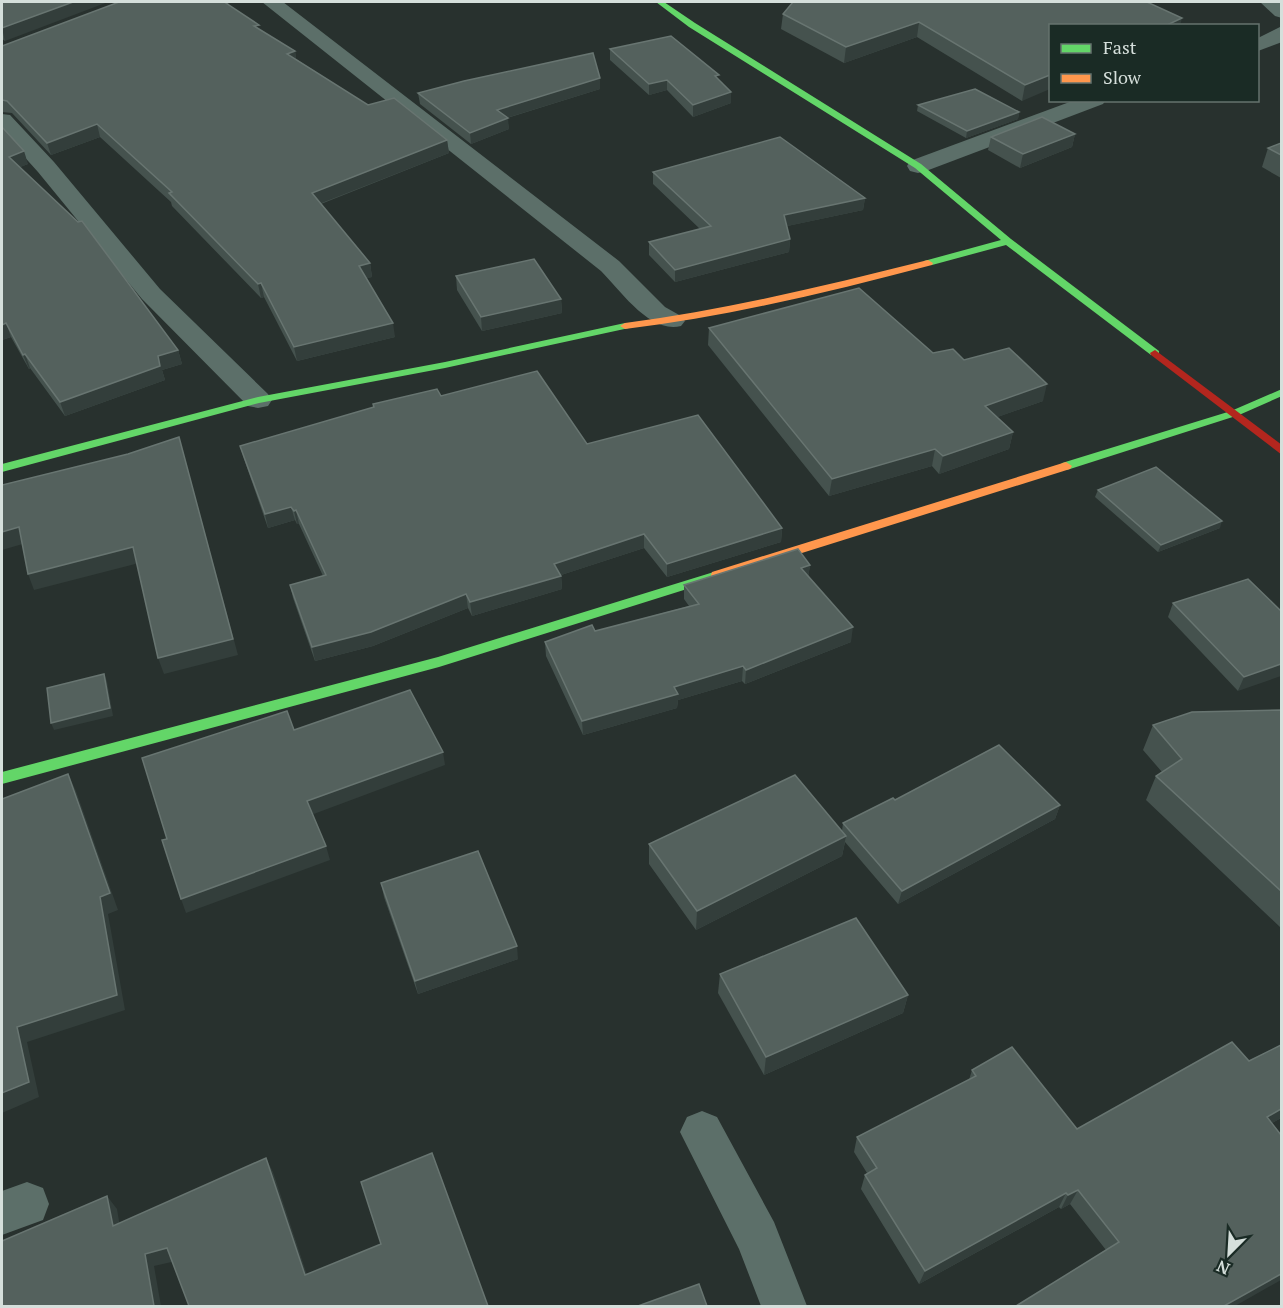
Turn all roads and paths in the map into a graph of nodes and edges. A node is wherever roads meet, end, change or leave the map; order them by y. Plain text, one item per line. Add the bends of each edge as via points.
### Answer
1 (272, 2) edge
2 (660, 2) edge
3 (1270, 2) edge
4 (1281, 12) edge
5 (1281, 32) edge
6 (1259, 44) edge
7 (1091, 102) edge
8 (2, 120) edge
9 (918, 166) junction
10 (1008, 241) junction
11 (672, 321) junction
12 (1281, 392) edge
13 (258, 400) junction
14 (1235, 413) junction
15 (1281, 451) edge
16 (2, 468) edge
17 (2, 778) edge
18 (702, 1132) dead end
19 (784, 1306) edge

1 - 11 street via 609,266 656,312
2 - 9 street
3 - 4 street
5 - 6 street
7 - 9 street
8 - 13 street via 151,294
9 - 10 street
10 - 11 street via 845,285
10 - 14 street
11 - 13 street via 614,327 445,365
12 - 14 street
13 - 16 street
14 - 15 street
14 - 17 street via 439,662
18 - 19 street via 759,1238

